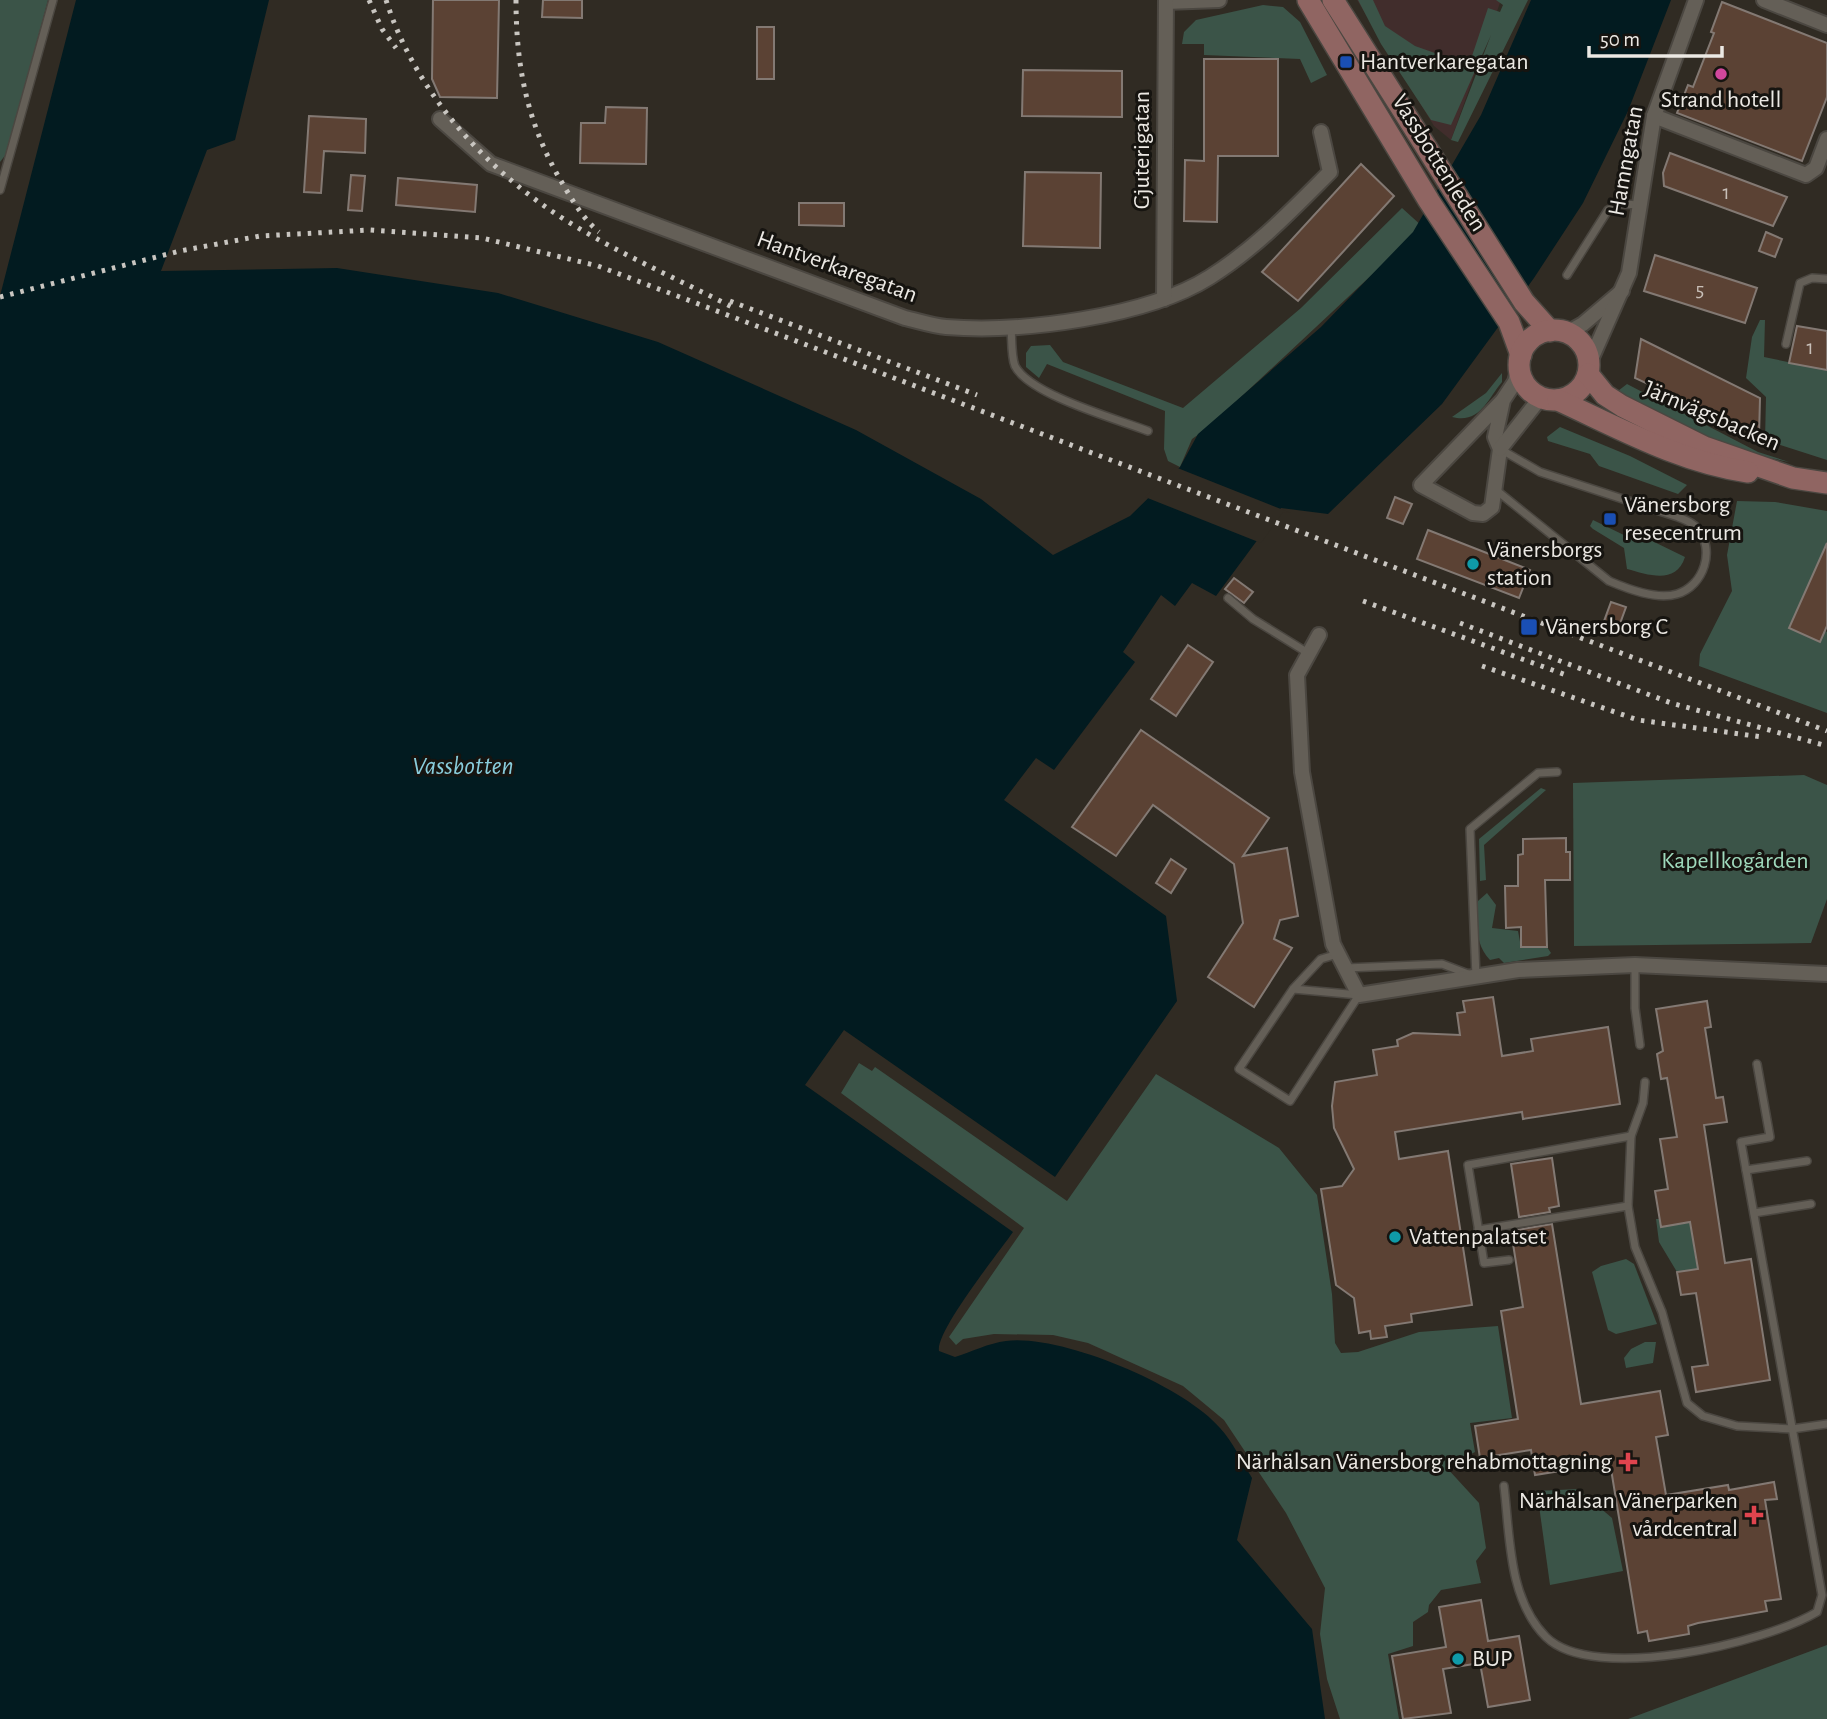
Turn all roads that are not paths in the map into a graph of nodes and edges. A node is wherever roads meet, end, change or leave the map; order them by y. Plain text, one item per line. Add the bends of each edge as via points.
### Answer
1 (53, 0) edge
2 (1219, 0) edge
3 (1308, 0) edge
4 (1333, 0) edge
5 (1696, 0) edge
6 (1764, 0) edge
7 (1166, 1) edge
8 (1827, 25) edge
9 (1654, 116) junction
10 (440, 118) dead end
11 (1321, 132) dead end
12 (1827, 139) edge
13 (0, 190) edge
14 (1641, 205) junction
15 (1567, 275) dead end
16 (1827, 279) edge
17 (1622, 291) junction
18 (1164, 299) junction
19 (1011, 327) junction
20 (1558, 332) junction
21 (1786, 344) dead end
22 (1520, 359) junction
23 (1589, 369) junction
24 (1549, 399) junction
25 (1503, 400) junction
26 (1148, 430) dead end
27 (1500, 449) junction
28 (1793, 478) junction
29 (1827, 484) edge
30 (1496, 491) junction
31 (1228, 598) dead end
32 (1319, 635) dead end
33 (1308, 653) junction
34 (1557, 772) dead end
35 (1338, 954) junction
36 (1635, 965) junction
37 (1345, 968) junction
38 (1827, 974) edge
39 (1476, 977) junction
40 (1293, 989) junction
41 (1359, 995) junction
42 (1640, 1045) dead end
43 (1757, 1064) dead end
44 (1645, 1082) dead end
45 (1631, 1136) junction
46 (1807, 1161) dead end
47 (1746, 1170) junction
48 (1811, 1204) dead end
49 (1629, 1206) junction
50 (1754, 1213) junction
51 (1478, 1230) junction
52 (1509, 1260) dead end
53 (1827, 1424) edge
54 (1792, 1429) junction
55 (1504, 1486) dead end

1 - 13 lane
2 - 7 street
3 - 22 main road, Vassbottenleden via 1429,201 1509,322
4 - 20 main road, Vassbottenleden via 1524,302
5 - 9 street, Hamngatan
6 - 8 street
7 - 18 street, Gjuterigatan
9 - 12 street via 1806,176 1816,168
9 - 14 street, Hamngatan
10 - 19 street, Hantverkaregatan via 491,164 892,313 944,327
11 - 18 street, Hantverkaregatan via 1330,172 1264,239 1208,278
14 - 15 lane via 1621,204 1608,210
14 - 17 street, Hamngatan
16 - 21 lane via 1800,283
17 - 20 street via 1583,324
17 - 23 street, Hamngatan
18 - 19 street, Hantverkaregatan via 1109,314
19 - 26 lane via 1015,365 1028,381
20 - 22 main road via 1534,337
20 - 23 main road via 1583,345
22 - 24 main road via 1525,383
22 - 25 street via 1515,382
23 - 24 main road via 1577,392
23 - 28 main road, Järnvägsbacken via 1605,395 1622,406 1704,447
24 - 27 street
24 - 28 main road via 1709,466
25 - 27 street via 1495,437
25 - 30 street via 1421,485 1483,514 1492,507
27 - 30 street
27 - 30 lane via 1539,472 1693,524 1705,544 1702,571 1693,586 1677,594 1657,595 1621,586
28 - 29 main road, Järnvägsbacken
31 - 33 lane
32 - 33 street
33 - 35 street via 1297,675 1302,772 1323,897
34 - 39 lane via 1538,773 1470,829
35 - 37 street
35 - 40 lane via 1321,959
36 - 38 street
36 - 39 street via 1518,970
36 - 42 lane
37 - 39 lane via 1442,964
37 - 41 street
39 - 41 street
40 - 41 lane
40 - 41 lane via 1239,1069 1290,1101
43 - 47 lane via 1770,1137 1741,1142
44 - 45 lane via 1643,1104
45 - 49 lane
45 - 51 lane via 1468,1165
46 - 47 lane
47 - 50 lane
48 - 50 lane
49 - 51 lane
49 - 54 lane via 1635,1247 1662,1312 1687,1403 1703,1416 1737,1426
50 - 54 lane
51 - 52 lane via 1484,1263
53 - 54 lane
54 - 55 lane via 1822,1595 1817,1612 1797,1624 1739,1644 1663,1656 1601,1657 1567,1651 1546,1637 1516,1581

